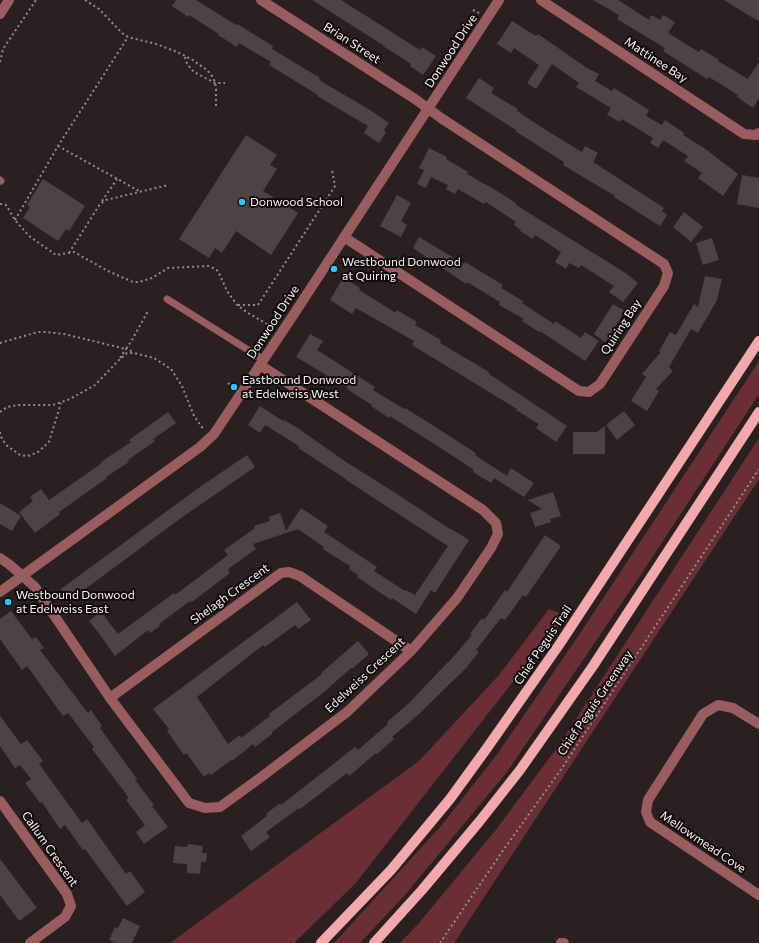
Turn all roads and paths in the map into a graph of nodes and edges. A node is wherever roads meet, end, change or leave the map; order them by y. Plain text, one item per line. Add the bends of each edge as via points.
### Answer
1 (9, 0) edge
2 (36, 0) edge
3 (85, 0) edge
4 (261, 0) edge
5 (499, 0) edge
6 (541, 0) edge
7 (473, 10) dead end
8 (479, 13) dead end
9 (0, 14) edge
10 (128, 37) junction
11 (184, 56) junction
12 (0, 62) edge
13 (215, 83) junction
14 (225, 83) dead end
15 (216, 109) dead end
16 (428, 109) junction
17 (759, 133) edge
18 (58, 146) junction
19 (332, 170) dead end
20 (117, 179) junction
21 (168, 185) dead end
22 (139, 191) junction
23 (102, 203) junction
24 (0, 204) edge
25 (15, 220) junction
26 (344, 237) junction
27 (68, 254) junction
28 (167, 299) dead end
29 (237, 305) junction
30 (148, 310) dead end
31 (267, 324) dead end
32 (759, 341) edge
33 (0, 343) edge
34 (126, 349) junction
35 (137, 353) junction
36 (118, 360) junction
37 (262, 363) junction
38 (228, 383) dead end
39 (234, 387) dead end
40 (61, 403) junction
41 (0, 412) edge
42 (759, 412) edge
43 (0, 432) edge
44 (211, 437) junction
45 (759, 469) edge
46 (0, 558) edge
47 (22, 577) junction
48 (0, 592) edge
49 (8, 602) dead end
50 (10, 606) dead end
51 (410, 651) junction
52 (110, 698) junction
53 (759, 724) edge
54 (0, 802) edge
55 (759, 895) edge
56 (30, 943) edge
57 (321, 943) edge
58 (374, 943) edge
59 (440, 943) edge

1 - 9 street
2 - 12 path via 3,49
3 - 10 path via 99,9
4 - 16 street, Brian Street
5 - 16 street, Donwood Drive
6 - 17 street, Mattinee Bay via 744,134
7 - 8 path
10 - 11 path via 156,44
10 - 18 path
11 - 13 path via 207,70
11 - 13 path via 194,72
13 - 14 path
13 - 15 path
16 - 26 street, Donwood Drive
16 - 26 street, Quiring Bay via 664,264 668,273 664,286 609,371 600,384 589,392 579,391
18 - 20 path
18 - 25 path
19 - 29 path via 335,186 258,305
20 - 22 path
20 - 23 path
21 - 22 path
22 - 23 path via 114,197
23 - 27 path
24 - 25 path via 6,205
25 - 27 path via 29,236 56,255
26 - 37 street, Donwood Drive
27 - 29 path via 74,252 133,282 152,278 168,268 208,266 218,271
28 - 37 lane
29 - 31 path
30 - 34 path
32 - 57 main road, Chief Peguis Trail via 559,645 488,748 391,870
33 - 34 path via 45,332
34 - 35 path
34 - 36 path
35 - 36 path via 127,353
35 - 44 path via 154,358 171,369 182,386 194,416
36 - 40 path via 95,385
37 - 44 street, Donwood Drive
37 - 51 street, Edelweiss Crescent via 483,510 496,523 498,534 491,548 457,598
38 - 39 path
40 - 41 path via 43,406 18,405 7,407
40 - 43 path via 49,442 38,452 28,456 20,455 6,445
42 - 58 main road via 589,671 520,770 432,879
44 - 47 street, Donwood Drive
45 - 59 path, Chief Peguis Greenway via 569,758
46 - 47 street, Edelweiss Crescent
47 - 48 street, Donwood Drive
47 - 52 street, Edelweiss Crescent via 35,587
49 - 50 path
51 - 52 street, Shelagh Crescent via 300,576 289,572 281,573
51 - 52 street, Edelweiss Crescent via 347,712 220,806 205,808 190,803
53 - 55 street, Mellowmead Cove via 733,708 718,705 703,714 648,800 646,812 650,822
54 - 56 street, Callum Crescent via 68,894 71,906 65,917

